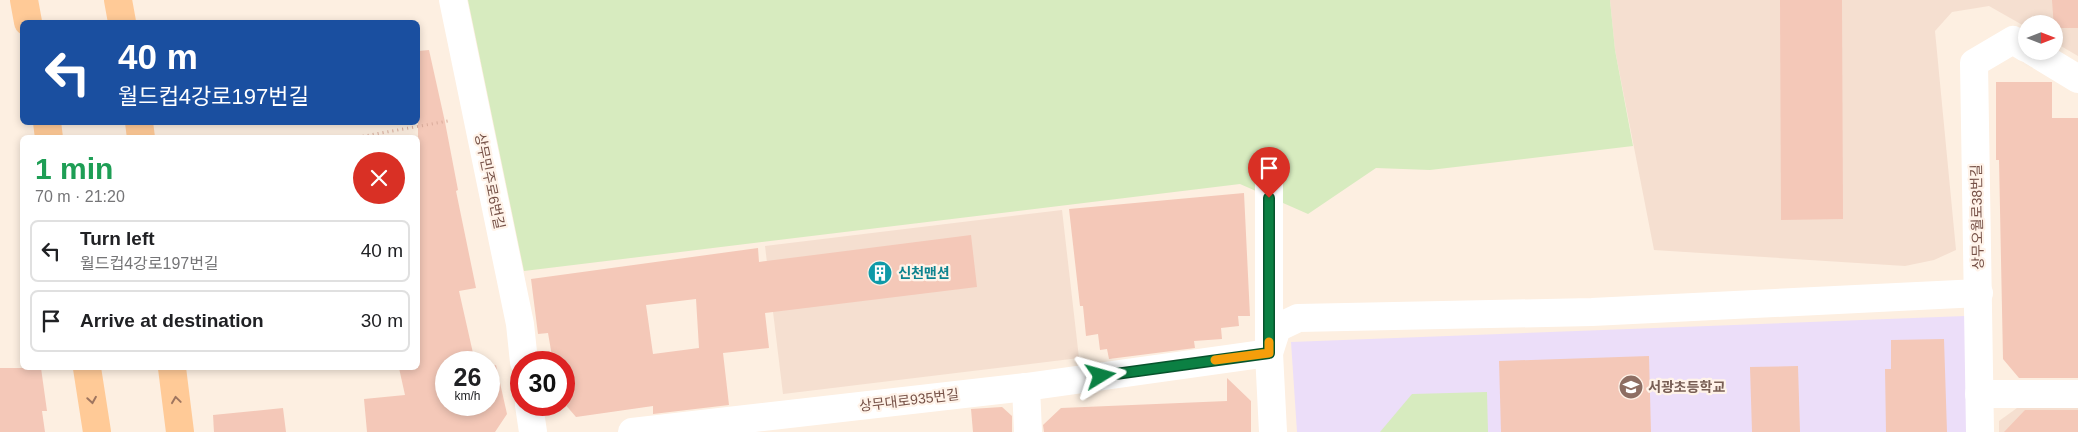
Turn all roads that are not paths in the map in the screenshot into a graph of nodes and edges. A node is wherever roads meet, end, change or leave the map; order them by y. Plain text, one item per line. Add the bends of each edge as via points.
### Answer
1 (24, 0) edge
2 (118, 0) edge
3 (453, 0) edge
4 (28, 20) edge
5 (122, 20) edge
6 (2018, 43) edge
7 (2047, 60) edge
8 (2078, 79) edge
9 (1269, 179) dead end
10 (1979, 293) junction
11 (523, 351) edge
12 (1269, 353) junction
13 (87, 370) edge
14 (172, 370) edge
15 (1026, 387) junction
16 (1979, 394) junction
17 (2078, 394) edge
18 (531, 416) edge
19 (793, 423) edge
20 (97, 432) edge
21 (180, 432) edge
22 (533, 432) edge
23 (632, 432) edge
24 (1028, 432) edge
25 (1272, 432) edge
26 (1980, 432) edge

1 - 4 main road
2 - 5 main road
3 - 11 street, 상무민주로6번길
6 - 10 street, 상무오월로38번길 via 2012,40 1974,63
7 - 8 street
9 - 12 street
10 - 12 street via 1592,312 1298,318 1277,328
10 - 16 street, 상무오월로38번길
12 - 15 street, 상무대로935번길
12 - 25 street
13 -> 20 main road
21 -> 14 main road
15 - 19 street, 상무대로935번길
15 - 24 street
16 - 17 street
16 - 26 street, 상무오월로38번길
18 - 22 street
19 - 23 street, 상무대로935번길

